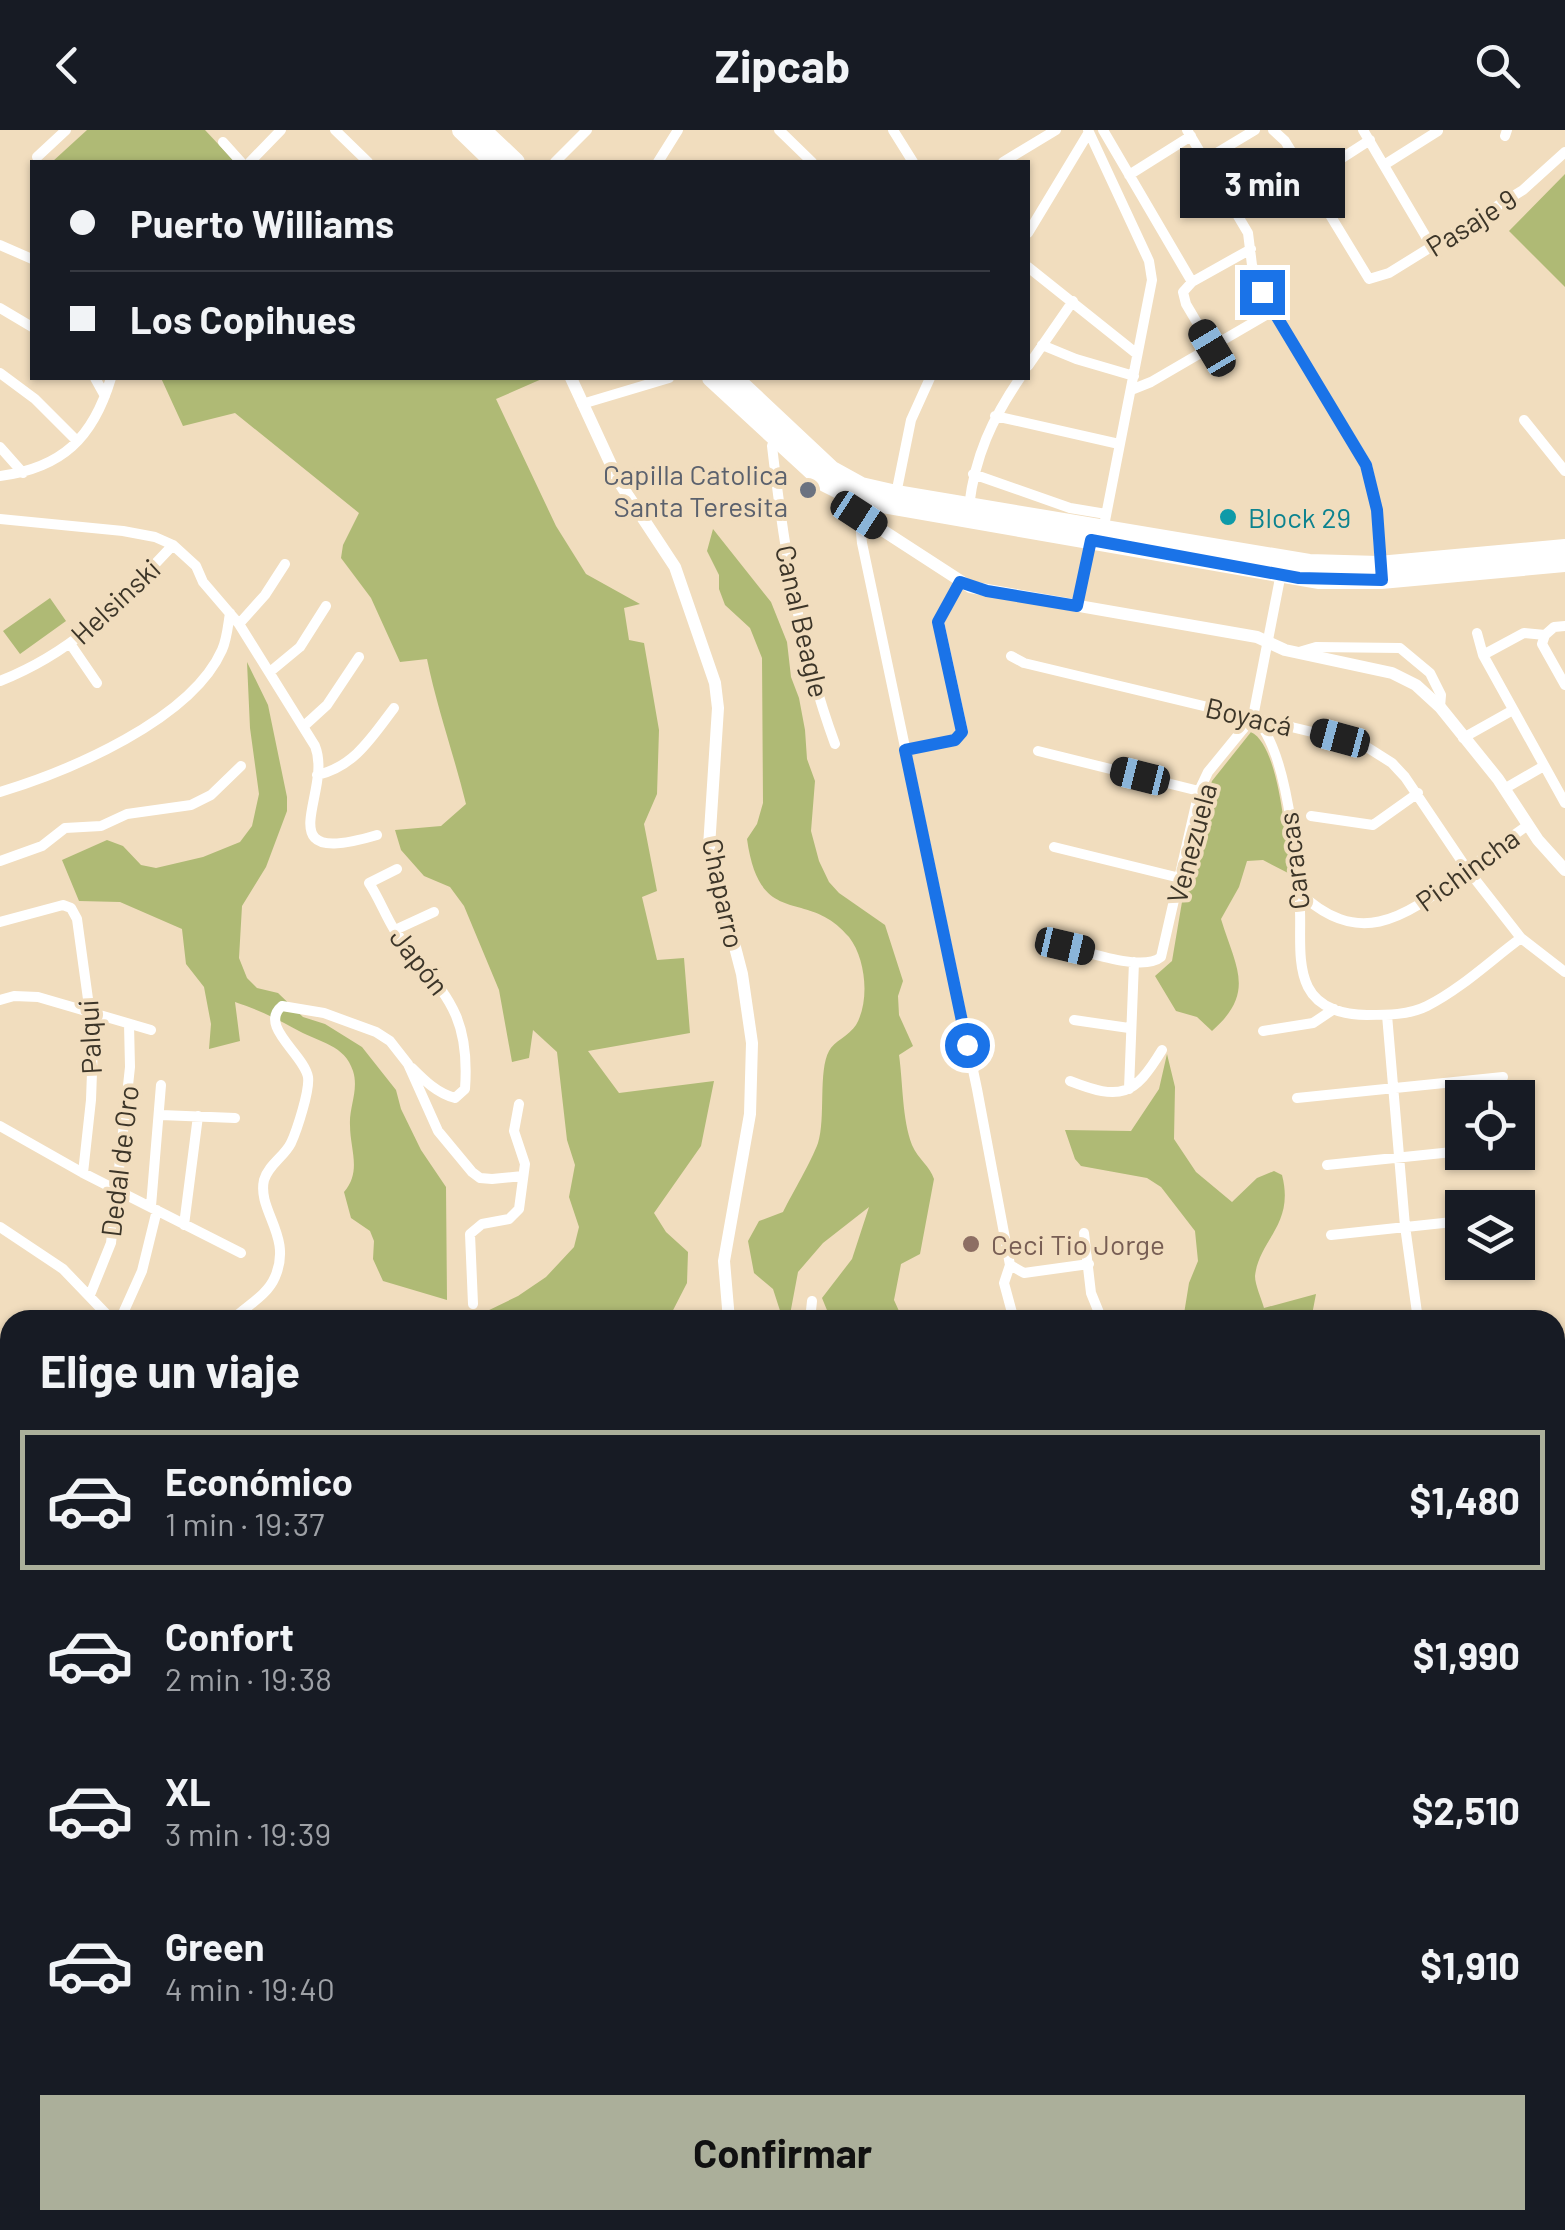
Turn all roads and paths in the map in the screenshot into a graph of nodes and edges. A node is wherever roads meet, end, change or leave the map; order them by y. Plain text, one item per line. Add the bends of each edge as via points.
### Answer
1 (66, 130) edge
2 (281, 130) edge
3 (335, 130) edge
4 (461, 130) edge
5 (482, 130) edge
6 (678, 130) edge
7 (780, 130) edge
8 (893, 130) edge
9 (1056, 130) edge
10 (1103, 130) edge
11 (1255, 130) edge
12 (1273, 130) edge
13 (1089, 131) edge
14 (1438, 131) edge
15 (582, 132) edge
16 (1188, 133) edge
17 (1366, 135) edge
18 (223, 142) dead end
19 (1565, 152) edge
20 (37, 157) dead end
21 (240, 160) edge
22 (252, 160) edge
23 (366, 160) edge
24 (492, 160) edge
25 (514, 160) edge
26 (557, 160) edge
27 (664, 160) edge
28 (810, 160) edge
29 (912, 160) edge
30 (1006, 160) edge
31 (1205, 160) junction
32 (1384, 165) junction
33 (1128, 175) junction
34 (1308, 180) junction
35 (1030, 230) edge
36 (0, 245) edge
37 (1432, 247) junction
38 (1251, 249) junction
39 (30, 258) edge
40 (1030, 268) edge
41 (1189, 285) junction
42 (1074, 301) junction
43 (0, 308) edge
44 (1273, 311) junction
45 (30, 326) edge
46 (1042, 345) junction
47 (1212, 348) junction
48 (1138, 354) junction
49 (1030, 363) edge
50 (0, 373) edge
51 (1134, 376) junction
52 (96, 380) edge
53 (110, 380) edge
54 (572, 380) edge
55 (662, 380) edge
56 (713, 380) edge
57 (736, 380) edge
58 (929, 380) edge
59 (1019, 380) edge
60 (1130, 390) junction
61 (104, 396) junction
62 (582, 404) junction
63 (995, 416) junction
64 (1524, 420) dead end
65 (775, 437) junction
66 (77, 441) junction
67 (1119, 444) junction
68 (0, 447) edge
69 (1565, 471) edge
70 (23, 473) junction
71 (973, 474) junction
72 (0, 476) edge
73 (896, 494) junction
74 (860, 501) junction
75 (969, 506) junction
76 (0, 519) edge
77 (1100, 531) junction
78 (174, 544) junction
79 (1565, 548) edge
80 (1565, 562) edge
81 (286, 564) dead end
82 (1282, 567) junction
83 (1380, 572) junction
84 (960, 582) junction
85 (326, 606) dead end
86 (1077, 606) junction
87 (230, 613) junction
88 (239, 624) junction
89 (1565, 626) edge
90 (1476, 633) dead end
91 (1545, 634) junction
92 (1268, 641) junction
93 (71, 644) junction
94 (1298, 652) junction
95 (1482, 655) junction
96 (1011, 656) dead end
97 (359, 657) dead end
98 (271, 671) junction
99 (0, 681) edge
100 (97, 683) dead end
101 (1565, 685) edge
102 (1440, 707) junction
103 (394, 708) dead end
104 (1513, 710) junction
105 (1253, 717) junction
106 (304, 726) junction
107 (1463, 738) junction
108 (835, 744) dead end
109 (905, 750) junction
110 (1038, 751) dead end
111 (241, 766) dead end
112 (1544, 766) junction
113 (317, 775) junction
114 (1504, 789) junction
115 (0, 792) edge
116 (1199, 792) junction
117 (1418, 793) junction
118 (1565, 803) edge
119 (1311, 816) dead end
120 (1528, 825) junction
121 (377, 835) dead end
122 (1054, 847) dead end
123 (0, 861) edge
124 (1563, 865) edge
125 (397, 869) dead end
126 (1467, 870) junction
127 (1180, 878) junction
128 (1298, 890) junction
129 (434, 912) dead end
130 (0, 922) edge
131 (395, 930) junction
132 (1521, 938) junction
133 (1065, 946) dead end
134 (1134, 962) junction
135 (1565, 972) edge
136 (0, 1000) edge
137 (1330, 1008) junction
138 (1387, 1015) junction
139 (94, 1016) junction
140 (1074, 1020) dead end
141 (129, 1024) junction
142 (1129, 1028) junction
143 (151, 1030) dead end
144 (1263, 1031) dead end
145 (1162, 1050) dead end
146 (408, 1064) junction
147 (1502, 1077) dead end
148 (1070, 1081) dead end
149 (161, 1085) dead end
150 (1394, 1088) junction
151 (1128, 1089) junction
152 (1297, 1098) dead end
153 (519, 1104) dead end
154 (161, 1115) junction
155 (198, 1116) junction
156 (235, 1118) dead end
157 (0, 1126) edge
158 (1445, 1152) edge
159 (1400, 1156) junction
160 (1327, 1165) dead end
161 (83, 1173) junction
162 (523, 1176) junction
163 (118, 1189) junction
164 (154, 1208) junction
165 (1445, 1223) edge
166 (184, 1225) junction
167 (1406, 1226) junction
168 (0, 1227) edge
169 (1084, 1233) dead end
170 (1331, 1235) dead end
171 (241, 1253) dead end
172 (1089, 1264) junction
173 (1010, 1265) junction
174 (90, 1295) junction
175 (812, 1302) dead end
176 (473, 1304) dead end
177 (103, 1310) edge
178 (124, 1310) edge
179 (245, 1310) edge
180 (727, 1310) edge
181 (811, 1310) edge
182 (1011, 1310) edge
183 (1098, 1310) edge
184 (1417, 1310) edge

1 - 20 street
2 - 22 street
3 - 23 street
4 - 24 main road
5 - 25 main road
6 - 27 street
7 - 28 street
8 - 29 street
9 - 30 street
10 - 33 street
11 - 31 street
12 - 34 street
13 - 35 street
13 - 48 street via 1152,271
14 - 32 street
15 - 26 street
16 - 31 street
16 - 33 street
17 - 32 street
17 - 34 street
18 - 21 street
19 - 37 street, Pasaje 9 via 1523,190
31 - 38 street
32 - 37 street
33 - 41 street
34 - 37 street, Pasaje 9 via 1369,280
36 - 39 street
38 - 41 street
38 - 44 street
40 - 42 street
41 - 47 street via 1183,296
42 - 46 street
42 - 48 street
43 - 45 street
44 - 47 street
44 - 83 street via 1366,465 1377,510
46 - 49 street
46 - 51 street
47 - 60 street
48 - 51 street
50 - 66 street
51 - 60 street
52 - 61 street
53 - 61 street
54 - 62 street, Chaparro
55 - 62 street
56 - 65 main road
57 - 74 main road
58 - 73 street via 910,420
59 - 63 street
60 - 67 street
61 - 66 street
62 - 180 street, Chaparro via 627,498 675,567 716,683 709,848 742,974 752,1043 750,1114 724,1261
63 - 67 street
63 - 71 street
64 - 69 street
65 - 74 main road via 825,483
65 - 108 street, Canal Beagle via 794,610
66 - 70 street via 51,464
67 - 77 street
68 - 70 street
70 - 72 street
71 - 75 street
71 - 77 street via 1070,508
73 - 74 main road
73 - 75 main road
74 - 77 main road
74 - 84 street
74 - 109 street
75 - 77 main road
76 - 78 street via 154,536
77 - 82 main road
77 - 86 street
78 - 87 street
78 - 93 street, Helsinski
79 - 83 main road
80 - 83 main road
81 - 88 street
82 - 83 main road via 1337,581
82 - 92 street, Venezuela
84 - 86 street
84 - 109 street via 938,622 962,732 955,740
85 - 98 street via 300,647
86 - 92 street
87 - 88 street
87 - 115 street via 223,648 190,693 104,753
88 - 98 street
89 - 91 street
90 - 95 street
91 - 95 street via 1524,633
91 - 101 street via 1542,644
92 - 94 street
92 - 105 street, Venezuela
93 - 99 street, Helsinski
93 - 100 street
94 - 102 street via 1392,673
94 - 102 street via 1400,648 1430,673
95 - 104 street
96 - 105 street, Boyacá
97 - 106 street
98 - 106 street
102 - 107 street
103 - 113 street via 355,758
104 - 107 street
104 - 112 street
105 - 116 street, Venezuela
105 - 117 street, Boyacá via 1362,744 1392,763
105 - 128 street, Caracas via 1281,772
106 - 113 street via 319,755
107 - 114 street
109 - 173 street
110 - 116 street
111 - 123 street via 191,805 65,828 42,846
112 - 114 street
112 - 118 street
113 - 121 street via 310,822 320,841 334,845
114 - 120 street
116 - 127 street, Venezuela
117 - 119 street via 1373,826
117 - 126 street, Boyacá
120 - 124 street
120 - 126 street, Pichincha
122 - 127 street
125 - 131 street, Japón via 369,882
126 - 128 street, Pichincha via 1418,907 1373,923 1321,910
126 - 132 street, Boyacá
127 - 134 street, Venezuela via 1158,961
128 - 137 street, Caracas via 1304,976
129 - 131 street
130 - 139 street, Palqui via 68,905 78,919
131 - 146 street, Japón via 456,1011 466,1050 465,1089 448,1096
132 - 135 street, Boyacá
132 - 138 street via 1424,1008
133 - 134 street
134 - 142 street
136 - 139 street via 38,997
137 - 138 street
137 - 144 street via 1313,1023
138 - 150 street
139 - 141 street
139 - 161 street, Palqui
140 - 142 street
141 - 143 street
141 - 163 street, Dedal de Oro
142 - 151 street
145 - 151 street via 1144,1079
146 - 162 street via 438,1130 472,1172 492,1179
146 - 179 street via 376,1032 299,1008 282,1006 274,1014 278,1032 303,1061 308,1087 292,1142 263,1185 279,1237 276,1275
147 - 150 street
148 - 151 street via 1097,1092
149 - 154 street
150 - 152 street
150 - 159 street
153 - 162 street via 514,1131 526,1164
154 - 155 street
154 - 164 street
155 - 156 street
155 - 166 street
157 - 161 street
158 - 159 street
159 - 160 street
159 - 167 street
161 - 163 street
162 - 176 street via 516,1215 470,1234
163 - 164 street
163 - 174 street, Dedal de Oro via 111,1243
164 - 166 street
164 - 178 street via 142,1270
165 - 167 street
166 - 171 street
167 - 170 street
167 - 184 street
168 - 174 street
169 - 172 street
172 - 173 street via 1024,1273
172 - 183 street
173 - 182 street via 1004,1283
174 - 177 street
175 - 181 street

